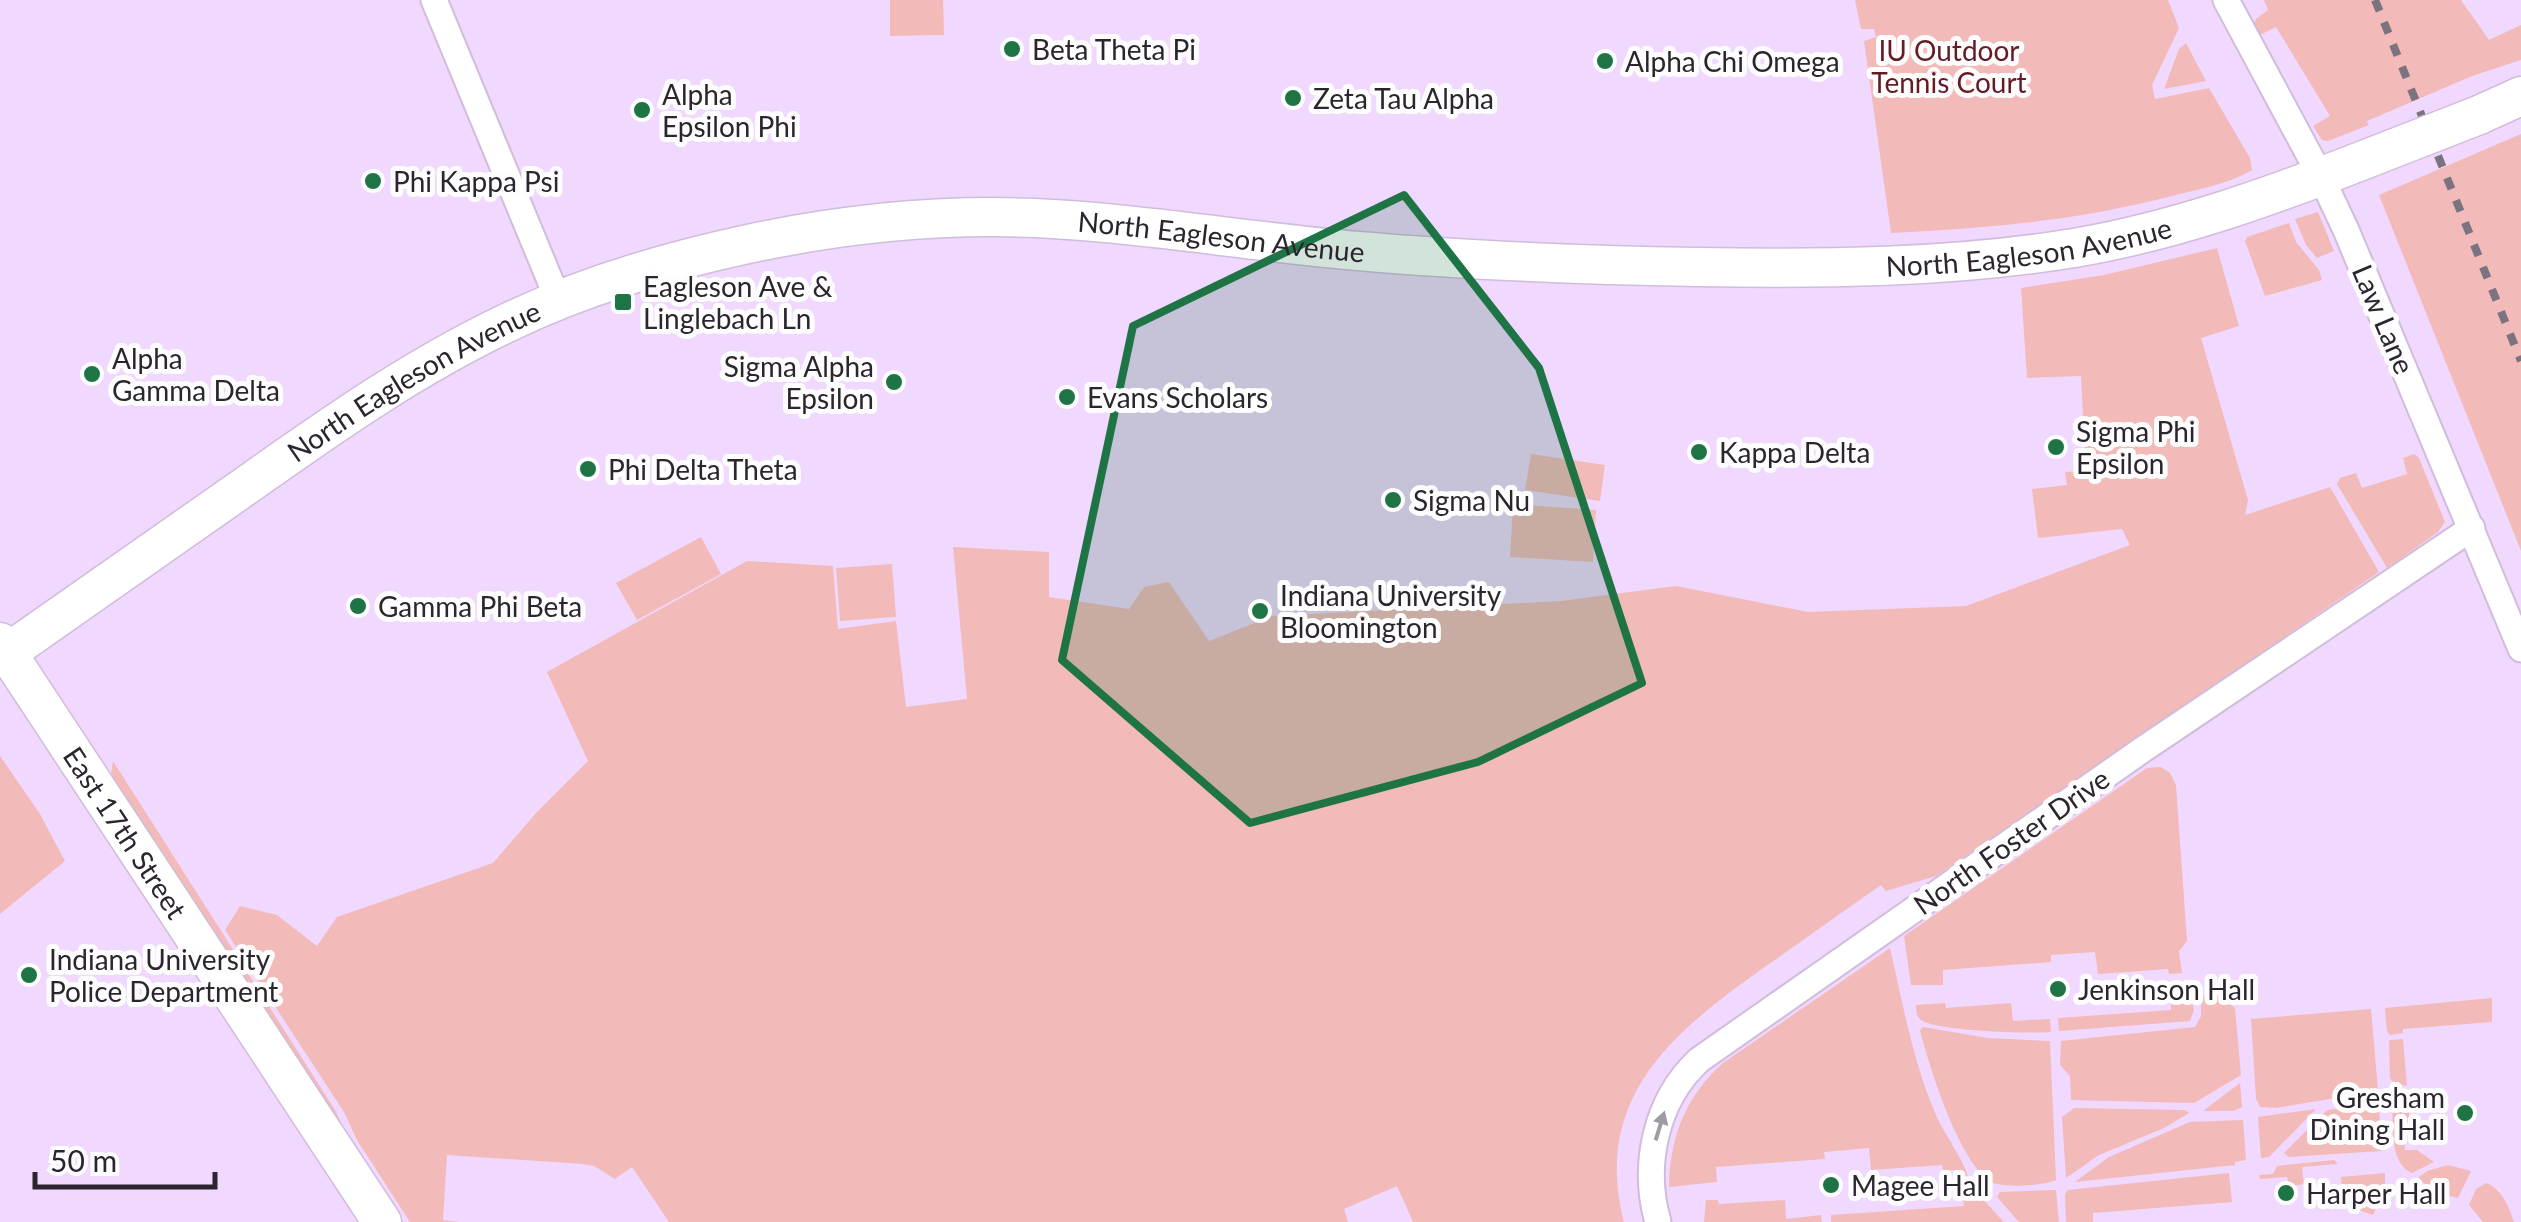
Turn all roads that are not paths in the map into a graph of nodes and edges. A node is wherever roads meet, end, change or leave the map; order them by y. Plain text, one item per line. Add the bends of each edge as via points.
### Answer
1 (434, 0) edge
2 (2226, 0) edge
3 (2521, 96) edge
4 (2321, 177) junction
5 (559, 302) junction
6 (2472, 528) junction
7 (3, 648) edge
8 (2521, 649) edge
9 (382, 1222) edge
10 (1658, 1222) edge

1 - 5 street
2 - 4 street, Law Lane
3 - 4 street, North Eagleson Avenue, bridge
4 - 5 street, North Eagleson Avenue via 2077,248 1852,267 1550,263 1031,218 886,220 714,252
4 - 6 street, Law Lane
5 - 7 street, North Eagleson Avenue via 433,361
6 - 8 street, Law Lane
10 -> 6 street, North Foster Drive via 1655,1138 1687,1071
7 - 9 street, East 17th Street

